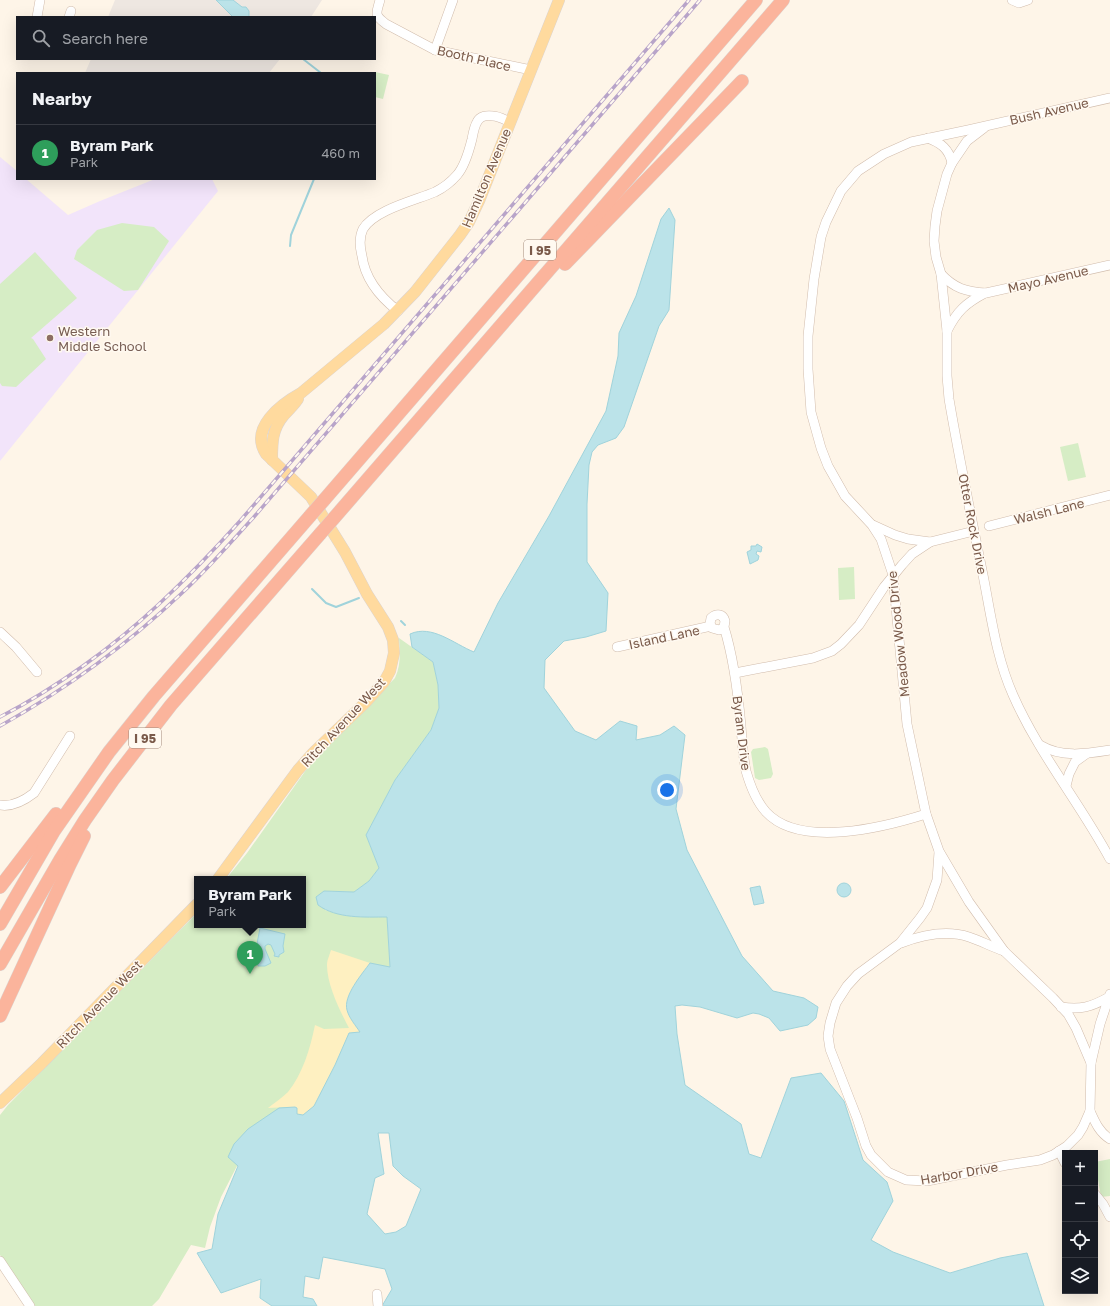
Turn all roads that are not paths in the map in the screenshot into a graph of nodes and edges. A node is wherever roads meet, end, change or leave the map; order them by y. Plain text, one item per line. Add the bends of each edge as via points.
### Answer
1 (40, 0) edge
2 (380, 0) edge
3 (453, 0) edge
4 (559, 0) edge
5 (756, 0) edge
6 (783, 0) edge
7 (1012, 0) edge
8 (1028, 0) edge
9 (37, 16) edge
10 (435, 50) junction
11 (531, 70) junction
12 (742, 81) dead end
13 (1110, 98) edge
14 (510, 122) junction
15 (988, 125) junction
16 (928, 138) junction
17 (952, 162) junction
18 (1110, 265) edge
19 (940, 274) junction
20 (986, 293) junction
21 (398, 311) junction
22 (500, 326) junction
23 (947, 331) junction
24 (1110, 495) edge
25 (872, 524) junction
26 (989, 526) dead end
27 (974, 531) junction
28 (930, 542) junction
29 (345, 552) joint
30 (893, 575) junction
31 (711, 626) junction
32 (724, 627) junction
33 (0, 632) edge
34 (617, 647) dead end
35 (37, 672) dead end
36 (734, 673) junction
37 (70, 736) dead end
38 (1038, 744) junction
39 (1110, 750) edge
40 (109, 752) junction
41 (1086, 754) junction
42 (127, 761) junction
43 (1066, 786) junction
44 (0, 805) edge
45 (926, 814) junction
46 (938, 851) junction
47 (1110, 859) edge
48 (220, 876) edge
49 (0, 887) edge
50 (194, 907) edge
51 (0, 924) edge
52 (900, 943) junction
53 (1004, 951) junction
54 (0, 964) edge
55 (1109, 996) edge
56 (1061, 1007) junction
57 (0, 1016) edge
58 (1091, 1063) junction
59 (0, 1103) edge
60 (1090, 1111) junction
61 (1110, 1139) edge
62 (1059, 1151) junction
63 (1062, 1157) edge
64 (1098, 1198) edge
65 (1110, 1217) edge
66 (0, 1261) edge
67 (377, 1294) dead end
68 (30, 1306) edge
69 (378, 1306) edge

1 - 9 street
2 - 10 street, Booth Place via 377,17
3 - 10 street
4 - 11 main road, Hamilton Avenue
5 - 40 highway, I 95, bridge via 154,696
6 - 22 highway, I 95
7 - 8 street via 1019,3
10 - 11 street, Booth Place
11 - 14 main road, Hamilton Avenue
12 - 22 highway via 559,270
13 - 15 street, Bush Avenue
14 - 21 main road, Hamilton Avenue via 469,222 448,252
14 - 21 street via 494,116 479,119 466,159 457,175 445,187 386,211 364,229 361,246 370,282
15 - 16 street, Meadow Wood Drive
15 - 17 street, Otter Rock Drive via 967,141
16 - 17 street via 947,149
16 - 25 street, Meadow Wood Drive via 911,142 884,154 863,167 848,181 826,222 814,279 808,336 808,370 813,418 821,448 845,496
17 - 19 street, Otter Rock Drive via 935,226 934,241
18 - 20 street, Mayo Avenue
19 - 20 street, Mayo Avenue via 960,289
19 - 23 street, Otter Rock Drive
20 - 23 street, Mayo Avenue via 962,308
21 - 29 main road, Hamilton Avenue via 301,393 290,399 271,417 262,430 262,448 266,454 311,498
22 - 42 highway, I 95, bridge via 179,696
23 - 27 street, Otter Rock Drive via 949,399
24 - 26 street, Walsh Lane
25 - 28 street via 902,537
25 - 30 street, Meadow Wood Drive via 881,539
27 - 28 street
27 - 38 street, Otter Rock Drive via 1001,663 1019,708
28 - 30 street via 912,554
29 - 48 main road, Ritch Avenue West via 388,627 394,653 390,671 384,682 298,770
30 - 36 street via 859,625 832,651 813,658
30 - 45 street, Meadow Wood Drive via 907,724
31 - 32 street via 718,630
31 - 32 street, Byram Drive via 710,620 716,614 725,619
31 - 34 street, Island Lane
32 - 36 street, Byram Drive
33 - 35 street
36 - 45 street, Byram Drive via 746,771 760,804 774,819 784,825 831,833 856,831
37 - 44 street via 34,793 8,806
38 - 41 street via 1070,755
38 - 43 street, Otter Rock Drive
39 - 41 street
40 - 49 highway
40 - 51 highway, I 95 via 54,831
41 - 43 street via 1075,762
42 - 54 highway, I 95 via 72,840
42 - 57 highway via 72,859
43 - 47 street, Otter Rock Drive
45 - 46 street, Meadow Wood Drive
46 - 52 street, Harbor Drive via 937,880 930,902
46 - 53 street, Meadow Wood Drive via 969,902
50 - 59 main road, Ritch Avenue West
52 - 53 street, Harbor Drive via 943,934 968,937
52 - 62 street, Harbor Drive via 861,972 848,986 836,1003 828,1036 832,1055 871,1155 888,1172 906,1180 919,1182 1040,1160
53 - 56 street, Meadow Wood Drive
55 - 56 street via 1080,1009
55 - 58 street
56 - 58 street, Meadow Wood Drive via 1076,1028
58 - 60 street, Harbor Drive
60 - 61 street via 1097,1126
60 - 62 street, Harbor Drive via 1078,1135
62 - 63 street
64 - 65 street
66 - 68 street
67 - 69 street

